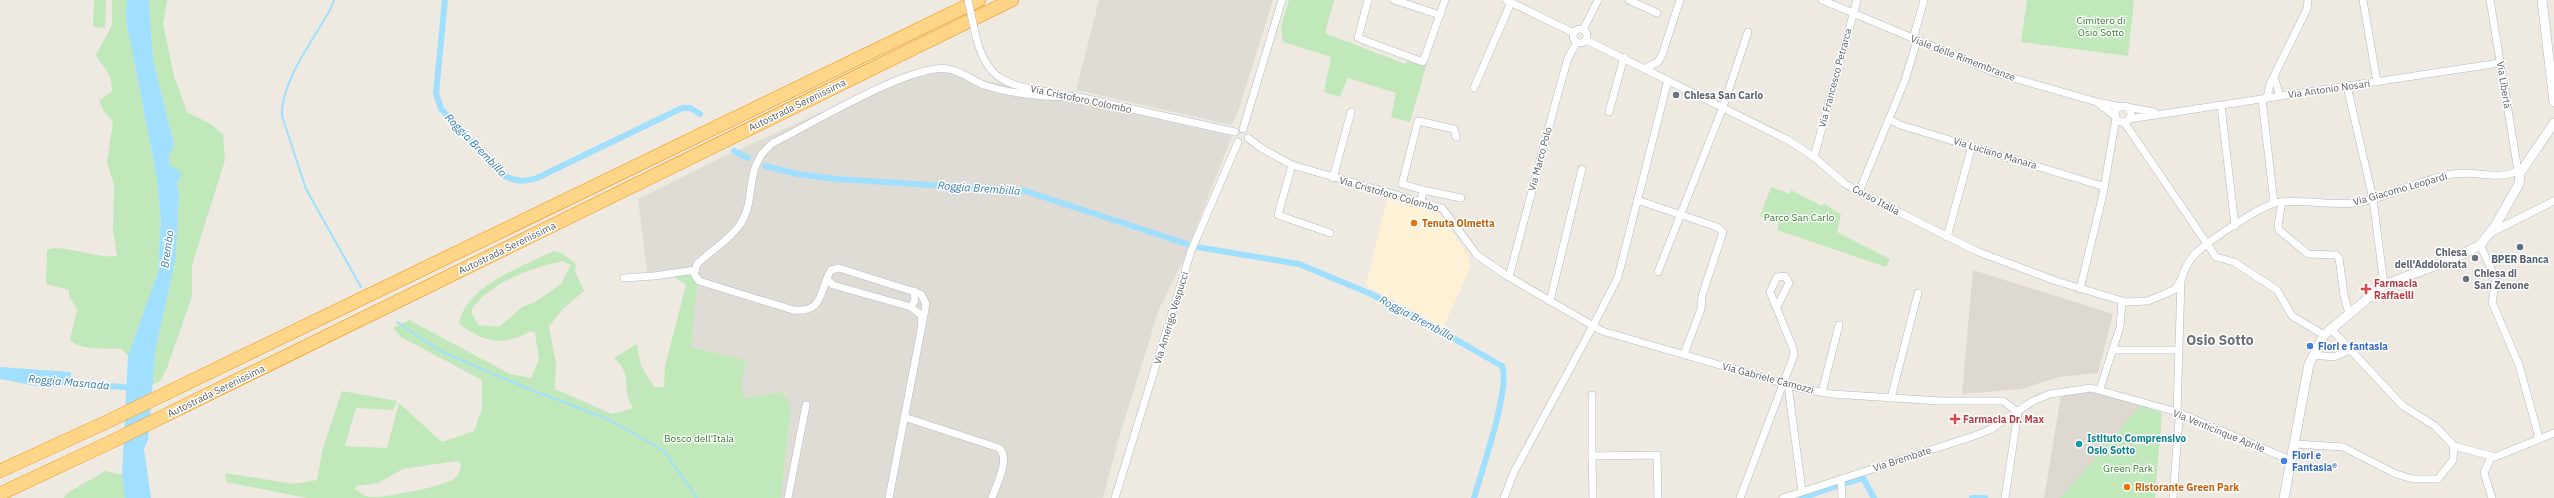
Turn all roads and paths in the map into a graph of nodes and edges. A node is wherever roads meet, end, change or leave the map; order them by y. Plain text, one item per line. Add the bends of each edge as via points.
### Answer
1 (968, 0) edge
2 (979, 0) edge
3 (1012, 0) edge
4 (1282, 0) edge
5 (1368, 0) edge
6 (1394, 0) edge
7 (1445, 0) edge
8 (1598, 0) edge
9 (1629, 0) edge
10 (1680, 0) edge
11 (1822, 0) edge
12 (1857, 0) edge
13 (1924, 0) edge
14 (2308, 0) edge
15 (2364, 0) edge
16 (2490, 0) edge
17 (2542, 0) edge
18 (1510, 1) edge
19 (1657, 13) dead end
20 (1853, 14) junction
21 (1440, 15) junction
22 (1584, 30) junction
23 (1748, 32) dead end
24 (1574, 33) junction
25 (1586, 40) junction
26 (1915, 40) junction
27 (1576, 42) junction
28 (1624, 57) junction
29 (2500, 63) junction
30 (1646, 68) junction
31 (2274, 77) junction
32 (1668, 80) junction
33 (2377, 82) junction
34 (2347, 86) junction
35 (1474, 88) dead end
36 (2280, 96) junction
37 (1077, 97) junction
38 (2265, 99) junction
39 (2098, 102) junction
40 (2554, 102) edge
41 (2221, 106) junction
42 (1723, 107) junction
43 (2124, 107) junction
44 (1351, 112) dead end
45 (1609, 112) dead end
46 (2158, 113) junction
47 (1889, 119) junction
48 (2121, 119) junction
49 (2554, 123) edge
50 (1243, 128) junction
51 (1235, 132) junction
52 (1456, 137) dead end
53 (1248, 138) junction
54 (1238, 142) junction
55 (1972, 146) junction
56 (1814, 156) junction
57 (1292, 165) junction
58 (1582, 169) dead end
59 (2519, 172) junction
60 (1333, 178) junction
61 (2102, 186) junction
62 (1423, 190) junction
63 (1859, 192) junction
64 (1461, 198) dead end
65 (2373, 199) junction
66 (1637, 200) junction
67 (1421, 201) junction
68 (2554, 201) edge
69 (2282, 202) junction
70 (2274, 203) junction
71 (1680, 215) junction
72 (2501, 216) junction
73 (2507, 224) junction
74 (2235, 226) junction
75 (2493, 229) junction
76 (1330, 233) dead end
77 (1947, 237) junction
78 (2208, 244) junction
79 (2480, 245) junction
80 (695, 270) junction
81 (1658, 272) dead end
82 (1509, 277) junction
83 (624, 278) dead end
84 (827, 279) junction
85 (2181, 280) junction
86 (2384, 286) junction
87 (2080, 289) junction
88 (914, 291) junction
89 (1918, 293) dead end
90 (1550, 301) junction
91 (2122, 302) junction
92 (1777, 306) dead end
93 (911, 307) junction
94 (2349, 314) junction
95 (922, 325) junction
96 (1839, 325) dead end
97 (1593, 326) junction
98 (2327, 331) junction
99 (2114, 350) junction
100 (2179, 350) junction
101 (2350, 350) junction
102 (1684, 354) junction
103 (2313, 355) junction
104 (1786, 384) junction
105 (2100, 389) junction
106 (1822, 392) junction
107 (1592, 395) dead end
108 (1891, 398) junction
109 (806, 405) dead end
110 (2018, 412) junction
111 (2177, 412) junction
112 (904, 417) junction
113 (2554, 433) edge
114 (2537, 439) junction
115 (2295, 444) junction
116 (2454, 446) junction
117 (1592, 456) junction
118 (2491, 457) junction
119 (2290, 460) junction
120 (0, 471) edge
121 (1840, 479) junction
122 (1802, 492) junction
123 (0, 494) edge
124 (1793, 496) edge
125 (788, 498) edge
126 (889, 498) edge
127 (992, 498) edge
128 (1115, 498) edge
129 (1504, 498) edge
130 (1593, 498) edge
131 (1658, 498) edge
132 (1740, 498) edge
133 (1783, 498) edge
134 (1842, 498) edge
135 (2005, 498) edge
136 (2173, 498) edge
137 (2284, 498) edge
138 (2492, 498) edge

1 - 37 street, Via Cristoforo Colombo, bridge via 981,55 989,70 1018,86
2 - 120 highway, Autostrada Serenissima via 112,420
3 - 123 highway, Autostrada Serenissima via 189,404
4 - 50 street
5 - 21 street via 1358,38 1423,62
6 - 21 street
7 - 21 street
8 - 22 street
9 - 19 street
10 - 30 street via 1662,55 1658,62
11 - 20 street, Viale delle Rimembranze
12 - 20 street, Via Francesco Petrarca
13 - 26 street
14 - 31 street via 2306,10
15 - 33 street
16 - 29 street, Via Libertà
17 - 40 street
18 - 24 street
18 - 35 street
20 - 26 street, Viale delle Rimembranze
20 - 56 street, Via Francesco Petrarca
22 - 24 street
22 - 25 street via 1587,34
23 - 42 street
24 - 27 street
25 - 27 street via 1582,43
25 - 28 street, Corso Italia
26 - 39 street, Viale delle Rimembranze via 1996,73
26 - 47 street
27 - 82 street, Via Marco Polo via 1568,58
28 - 30 street, Corso Italia
28 - 45 street
29 - 33 street, Via Antonio Nosari
29 - 59 street, Via Libertà
30 - 32 street, Corso Italia
31 - 36 street
31 - 38 street
32 - 42 street, Corso Italia
32 - 66 street
33 - 34 street, Via Antonio Nosari
34 - 36 street, Via Antonio Nosari
34 - 65 street
36 - 38 street, Via Antonio Nosari
37 - 51 street, Via Cristoforo Colombo
37 - 80 street via 1018,93 975,81 947,68 917,72 773,143 758,158 750,197 739,226 697,264
38 - 41 street, Via Antonio Nosari
38 - 70 street
39 - 43 street, Viale delle Rimembranze
39 - 48 street, Viale delle Rimembranze
41 - 46 street, Via Antonio Nosari
41 - 74 street
42 - 56 street, Corso Italia
42 - 71 street
43 - 46 street, Via Antonio Nosari
43 - 48 street via 2117,110
43 - 48 street via 2130,112
44 - 60 street
46 - 48 street, Via Antonio Nosari
47 - 55 street, Via Luciano Manara via 1900,125
47 - 63 street
48 - 61 street
48 - 78 street
49 - 59 street
50 - 51 street
50 - 53 street via 1248,133
51 - 54 street via 1235,139
52 - 62 street via 1454,129 1418,121 1402,184
53 - 54 street
53 - 57 street, Via Cristoforo Colombo via 1260,148
54 - 128 street, Via Amerigo Vespucci via 1191,251
55 - 61 street, Via Luciano Manara
55 - 77 street
56 - 63 street, Corso Italia via 1844,183
57 - 60 street, Via Cristoforo Colombo
57 - 76 street via 1278,215
58 - 90 street
59 - 65 street, Via Giacomo Leopardi via 2498,176 2470,172 2453,174
59 - 72 street via 2519,184
60 - 67 street, Via Cristoforo Colombo
61 - 87 street via 2103,194
62 - 64 street
62 - 67 street
63 - 77 street, Corso Italia
65 - 69 street, Via Giacomo Leopardi via 2339,206
65 - 86 street
66 - 71 street
66 - 97 street via 1618,277
67 - 82 street, Via Cristoforo Colombo via 1442,208 1471,250
68 - 73 street
69 - 70 street, Via Giacomo Leopardi
69 - 94 street via 2278,226 2280,230 2308,254 2336,255 2339,258
70 - 74 street, Via Giacomo Leopardi
71 - 81 street
71 - 102 street via 1717,227 1724,232 1702,296 1701,309
72 - 73 street
72 - 75 street
73 - 75 street
74 - 78 street, Via Giacomo Leopardi
75 - 79 street
77 - 87 street, Corso Italia via 1976,251
78 - 85 street, Via Giacomo Leopardi via 2196,252 2185,268
78 - 98 street via 2216,257 2234,262 2277,290 2292,316
79 - 86 street via 2455,258
79 - 114 street via 2496,279 2492,302 2519,365
80 - 83 street
80 - 84 street via 694,274 700,281 793,310 805,311 818,302
82 - 90 street, Via Cristoforo Colombo
84 - 88 street via 831,270 839,268
84 - 93 street via 834,285
85 - 91 street, Corso Italia via 2174,290 2148,301
85 - 100 street
86 - 94 street
87 - 91 street, Corso Italia
88 - 93 street via 915,300
88 - 95 street via 921,294 926,304
89 - 108 street
90 - 97 street, Via Cristoforo Colombo
91 - 99 street via 2120,327
92 - 104 street via 1794,351
93 - 95 street via 921,315
94 - 98 street
95 - 112 street
96 - 106 street
97 - 102 street, Via Gabriele Camozzi via 1602,331
97 - 129 street via 1514,472
98 - 101 street
98 - 103 street
99 - 100 street
99 - 105 street
100 - 111 street
101 - 103 street via 2334,357
101 - 116 street via 2403,406 2435,426
102 - 104 street, Via Gabriele Camozzi
103 - 115 street
104 - 106 street, Via Gabriele Camozzi
104 - 122 street
104 - 132 street
105 - 110 street, Via Venticinque Aprile via 2082,388 2050,394
105 - 111 street, Via Venticinque Aprile
106 - 108 street, Via Gabriele Camozzi
107 - 117 street
108 - 110 street, Via Gabriele Camozzi via 1968,403 2003,401
109 - 125 street
110 - 121 street, Via Brembate via 1977,435
110 - 135 street
111 - 119 street, Via Venticinque Aprile
111 - 136 street via 2179,419
112 - 126 street
112 - 127 street via 1003,451 1005,459
113 - 114 street
114 - 118 street
115 - 116 street via 2343,447 2396,474 2413,479 2438,479 2453,460
115 - 119 street
116 - 118 street
117 - 130 street
117 - 131 street via 1657,455
118 - 138 street via 2484,473
119 - 137 street
121 - 122 street, Via Brembate
121 - 134 street
122 - 124 street, Via Brembate
124 - 133 street, Via Brembate

